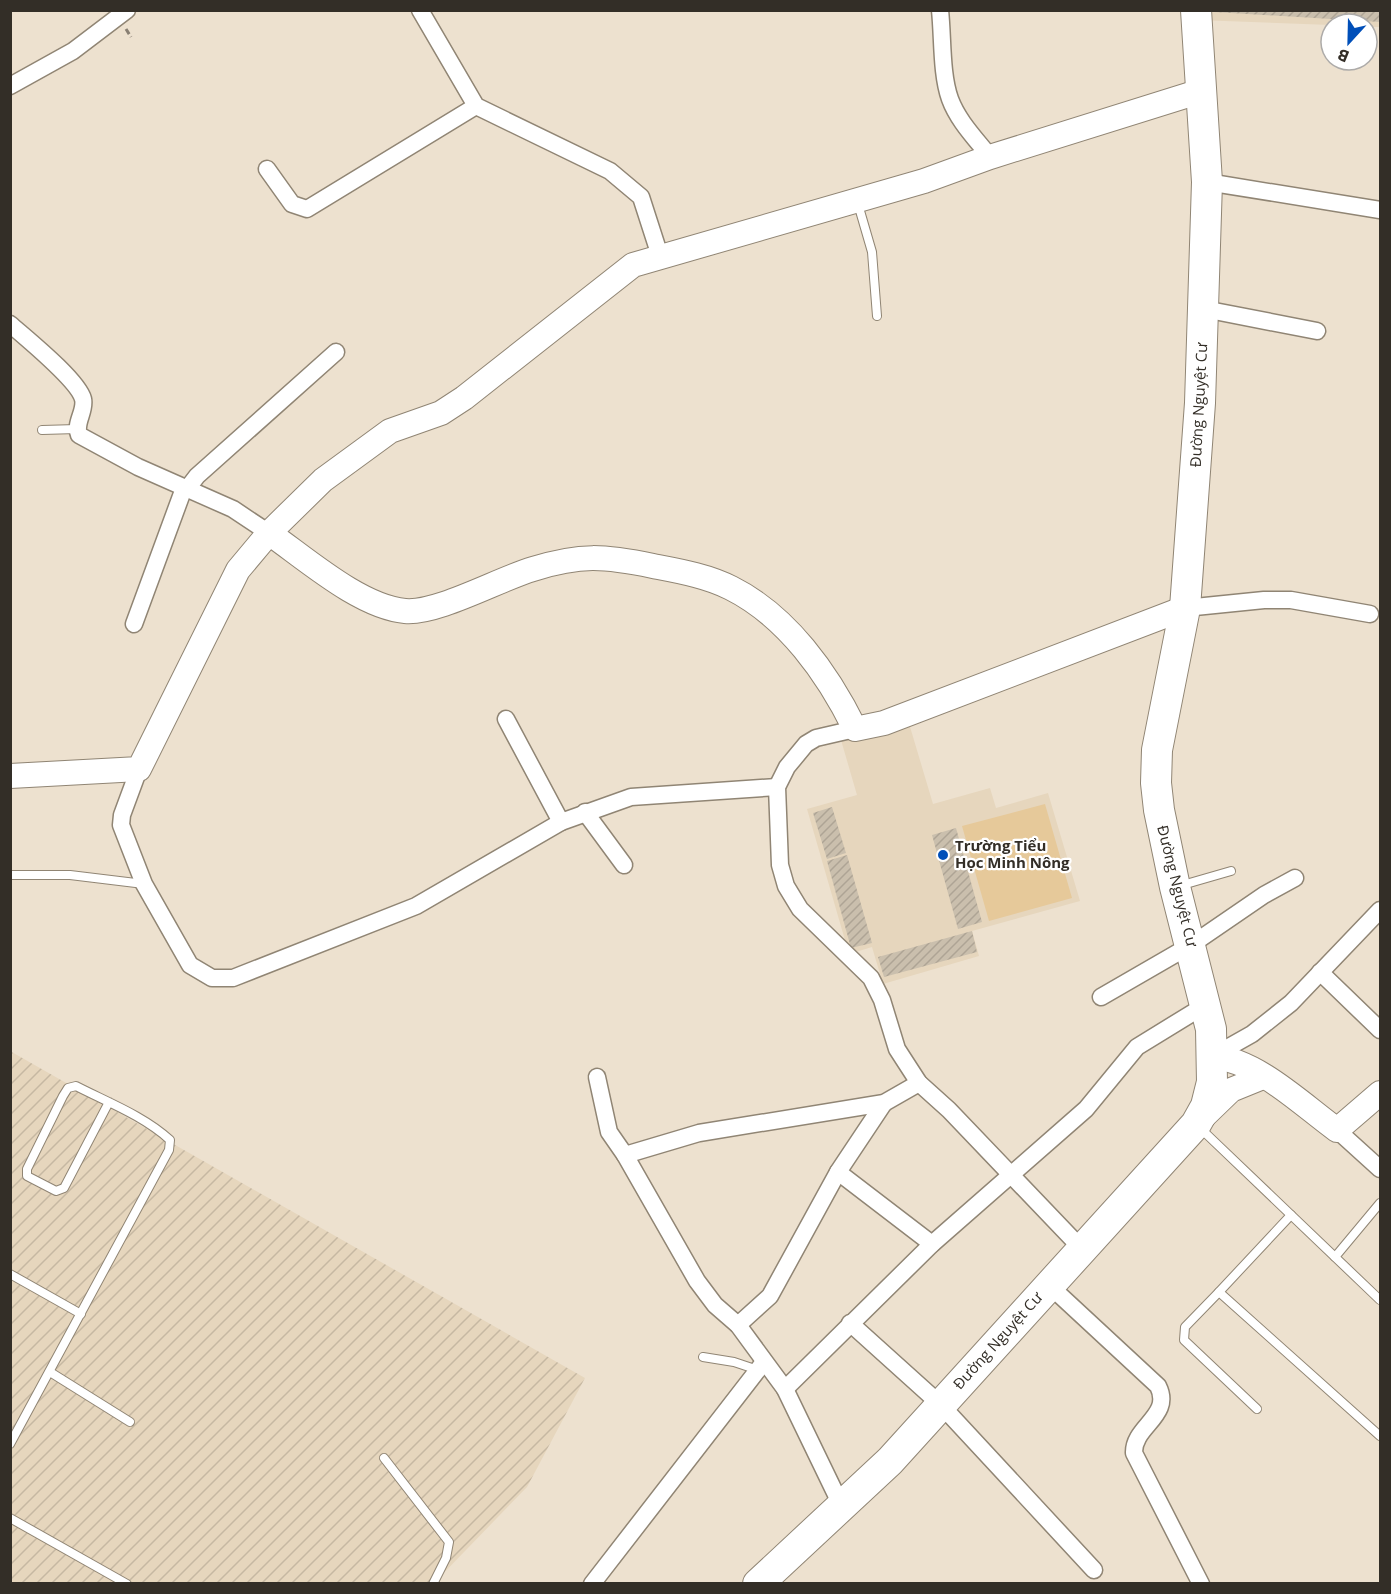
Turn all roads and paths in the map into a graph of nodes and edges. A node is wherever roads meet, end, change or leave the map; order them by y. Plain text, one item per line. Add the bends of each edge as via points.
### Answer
1 (127, 10) edge
2 (420, 10) edge
3 (940, 10) edge
4 (1196, 10) edge
5 (10, 86) edge
6 (1201, 91) junction
7 (476, 106) junction
8 (990, 157) junction
9 (267, 169) dead end
10 (1207, 182) junction
11 (857, 200) junction
12 (1380, 210) edge
13 (660, 256) junction
14 (1204, 309) junction
15 (877, 316) dead end
16 (10, 324) edge
17 (1317, 331) dead end
18 (336, 352) dead end
19 (77, 429) junction
20 (42, 430) dead end
21 (186, 488) junction
22 (268, 533) junction
23 (1185, 608) junction
24 (1370, 614) dead end
25 (134, 624) dead end
26 (506, 719) dead end
27 (855, 729) junction
28 (139, 769) junction
29 (10, 776) edge
30 (777, 787) junction
31 (585, 812) junction
32 (561, 822) junction
33 (624, 865) dead end
34 (1231, 871) dead end
35 (10, 875) edge
36 (1295, 878) dead end
37 (144, 884) junction
38 (1175, 887) junction
39 (1380, 910) edge
40 (1191, 945) junction
41 (1320, 972) junction
42 (1101, 997) dead end
43 (1207, 1004) junction
44 (1380, 1030) edge
45 (1213, 1056) junction
46 (597, 1077) dead end
47 (1263, 1077) junction
48 (919, 1083) junction
49 (1380, 1094) edge
50 (109, 1102) junction
51 (884, 1102) junction
52 (1196, 1124) junction
53 (1337, 1130) junction
54 (625, 1155) junction
55 (1380, 1169) edge
56 (837, 1172) junction
57 (1012, 1175) junction
58 (1380, 1203) edge
59 (1291, 1215) junction
60 (932, 1244) junction
61 (1081, 1248) junction
62 (1335, 1257) junction
63 (10, 1274) edge
64 (1048, 1285) junction
65 (1219, 1292) junction
66 (1380, 1300) edge
67 (81, 1314) junction
68 (850, 1323) junction
69 (738, 1325) junction
70 (704, 1357) dead end
71 (761, 1366) junction
72 (50, 1372) junction
73 (785, 1389) junction
74 (941, 1405) junction
75 (1257, 1409) dead end
76 (130, 1422) dead end
77 (1380, 1436) edge
78 (10, 1444) edge
79 (384, 1458) dead end
80 (842, 1507) junction
81 (10, 1518) edge
82 (1094, 1570) dead end
83 (127, 1584) edge
84 (434, 1584) edge
85 (592, 1584) edge
86 (758, 1584) edge
87 (1201, 1584) edge

1 - 5 street via 74,51
2 - 7 street
3 - 8 street via 950,99 957,115
4 - 6 highway, Đường Nguyệt Cư
6 - 8 street
6 - 10 highway, Đường Nguyệt Cư
7 - 9 street via 307,209 292,204
7 - 13 street via 626,182 645,203
8 - 11 street
10 - 12 street
10 - 14 highway, Đường Nguyệt Cư
11 - 13 street
11 - 15 lane via 872,252
13 - 22 street via 633,265 441,413 390,431 323,480
14 - 17 street
14 - 23 highway, Đường Nguyệt Cư
16 - 19 street via 77,387 84,403
18 - 21 street
19 - 20 lane
19 - 21 street via 79,435 91,442
21 - 22 street via 234,509
21 - 25 street
22 - 27 street via 375,603 405,611 435,606 571,557 625,560 705,578 746,596 791,634 836,691
22 - 28 street via 238,570
23 - 24 street via 1292,600
23 - 27 street via 884,723
23 - 38 highway, Đường Nguyệt Cư via 1157,750 1159,810
26 - 32 street
27 - 30 street via 806,744
28 - 29 street
28 - 37 street via 122,825
30 - 31 street via 631,797
30 - 48 street via 780,865 786,886 800,909 871,978 897,1048
31 - 32 street
31 - 33 street
32 - 37 street via 416,906 233,978 212,978 190,965
34 - 38 lane
35 - 37 lane via 70,875
36 - 40 street
38 - 40 highway, Đường Nguyệt Cư
39 - 41 street
40 - 42 street
40 - 43 highway, Đường Nguyệt Cư
41 - 44 street
41 - 45 street via 1291,1003 1252,1034
43 - 45 highway, Đường Nguyệt Cư
43 - 57 street via 1137,1047 1086,1109
45 - 47 street via 1239,1063
45 - 52 highway, Đường Nguyệt Cư via 1208,1098
46 - 54 street via 609,1132
47 - 52 street via 1231,1090
47 - 53 street
48 - 51 street
48 - 57 street
49 - 53 street
50 - 50 lane via 64,1188 56,1191 27,1176 68,1088 76,1086
50 - 67 lane via 160,1131 170,1140 169,1150
51 - 54 street via 699,1133
51 - 56 street
52 - 59 lane
52 - 61 highway, Đường Nguyệt Cư
53 - 55 street
54 - 69 street via 697,1281 715,1305
56 - 60 street
56 - 69 street via 770,1296
57 - 60 street
57 - 61 street
58 - 62 lane
59 - 62 lane
59 - 65 lane
60 - 68 street
61 - 64 highway, Đường Nguyệt Cư
62 - 66 lane
63 - 67 lane
64 - 74 highway, Đường Nguyệt Cư
64 - 87 street via 1161,1392 1158,1414 1138,1437 1134,1453
65 - 75 lane via 1185,1327 1184,1340
65 - 77 lane
67 - 72 lane
68 - 73 street
68 - 74 street
69 - 71 street
70 - 71 lane
71 - 73 street
71 - 85 street
72 - 76 lane
72 - 78 lane
73 - 80 street
74 - 80 highway, Đường Nguyệt Cư
74 - 82 street
79 - 84 lane via 449,1542
80 - 86 highway, Đường Nguyệt Cư
81 - 83 lane

